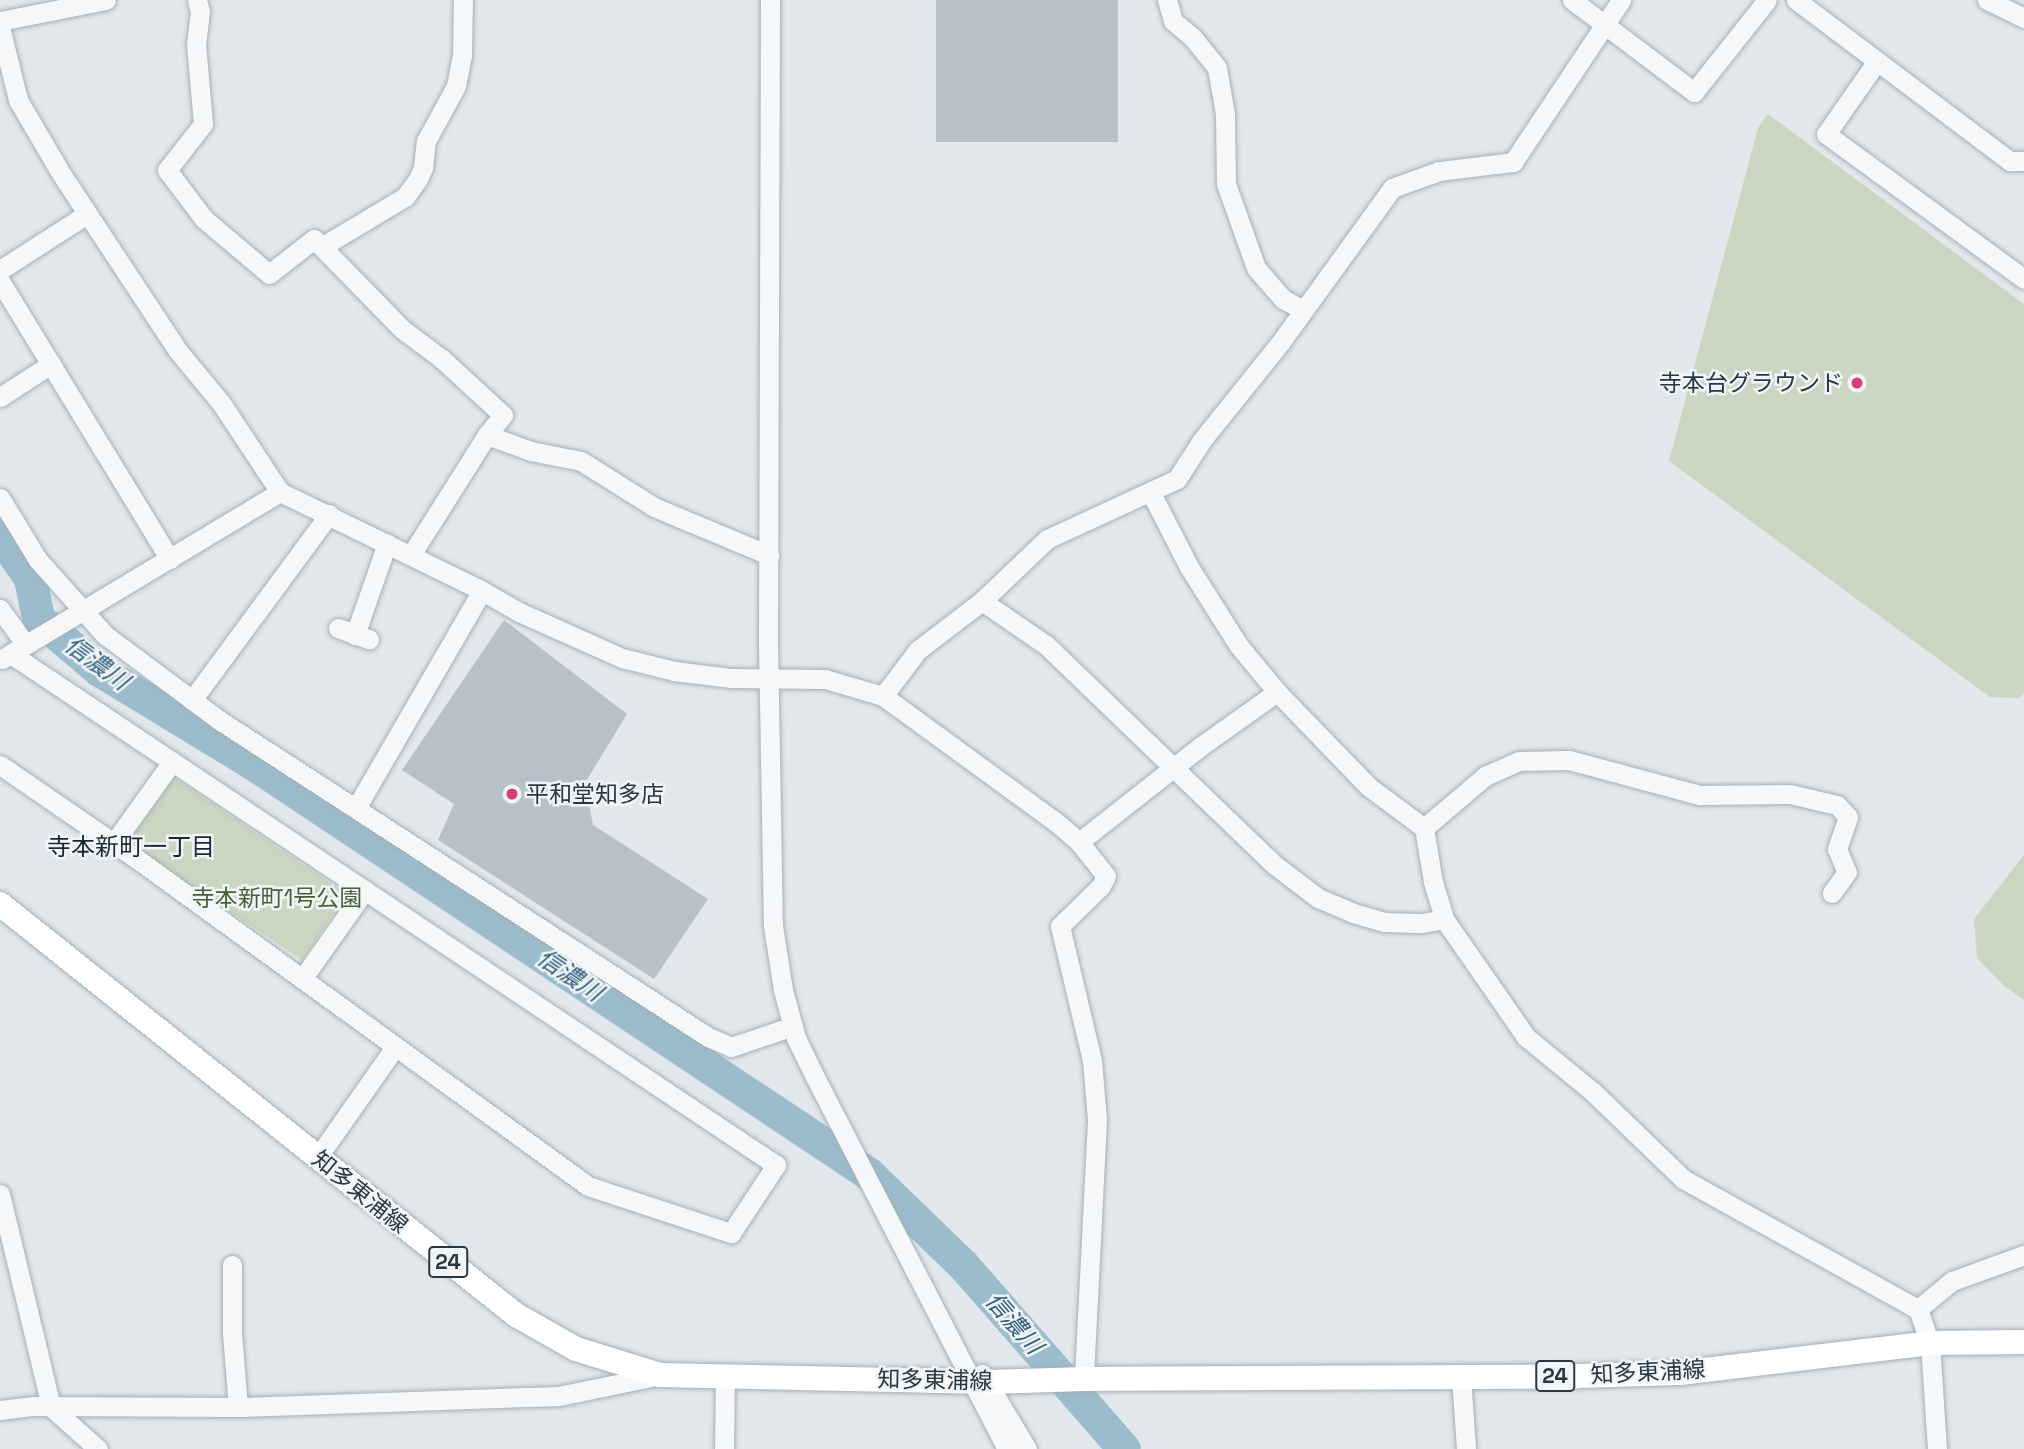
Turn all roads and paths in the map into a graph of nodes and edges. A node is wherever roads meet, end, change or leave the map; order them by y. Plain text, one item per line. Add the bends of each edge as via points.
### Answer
1 (106, 0) edge
2 (197, 0) edge
3 (463, 0) edge
4 (770, 0) edge
5 (1167, 0) edge
6 (1572, 0) edge
7 (1621, 0) edge
8 (1767, 0) edge
9 (1796, 0) edge
10 (1987, 0) edge
11 (2024, 18) edge
12 (0, 21) edge
13 (1603, 23) junction
14 (0, 27) edge
15 (1877, 61) junction
16 (2024, 161) edge
17 (87, 214) junction
18 (323, 246) junction
19 (0, 270) edge
20 (2024, 279) edge
21 (0, 281) edge
22 (1303, 310) junction
23 (51, 364) junction
24 (0, 397) edge
25 (487, 435) junction
26 (280, 492) junction
27 (1152, 493) junction
28 (0, 498) edge
29 (329, 514) junction
30 (387, 543) junction
31 (411, 555) junction
32 (769, 555) junction
33 (170, 559) junction
34 (482, 591) junction
35 (982, 601) junction
36 (0, 609) edge
37 (83, 611) junction
38 (354, 634) dead end
39 (16, 651) edge
40 (770, 677) junction
41 (1277, 692) junction
42 (883, 696) junction
43 (192, 700) junction
44 (173, 762) junction
45 (0, 765) edge
46 (1174, 767) junction
47 (356, 808) junction
48 (1424, 828) junction
49 (1079, 842) junction
50 (113, 844) junction
51 (365, 890) junction
52 (1832, 893) dead end
53 (0, 904) edge
54 (1444, 919) junction
55 (302, 979) junction
56 (793, 1026) junction
57 (395, 1047) junction
58 (317, 1158) junction
59 (0, 1194) edge
60 (7, 1250) edge
61 (2024, 1255) edge
62 (232, 1265) dead end
63 (1918, 1309) junction
64 (2024, 1342) edge
65 (1930, 1343) junction
66 (660, 1375) junction
67 (1461, 1377) junction
68 (1084, 1378) junction
69 (725, 1379) junction
70 (980, 1382) junction
71 (51, 1407) junction
72 (238, 1407) junction
73 (0, 1410) edge
74 (98, 1449) edge
75 (724, 1449) edge
76 (1007, 1449) edge
77 (1027, 1449) edge
78 (1466, 1449) edge
79 (1937, 1449) edge

1 - 12 street
2 - 18 street via 203,124 167,170 204,219 269,274 314,239
3 - 18 street via 456,86 426,141 418,180 405,197
4 - 32 street
5 - 22 street via 1172,21 1217,68 1225,114 1226,184 1256,268 1283,299
6 - 13 street
7 - 13 street
8 - 13 street via 1694,92
9 - 15 street
10 - 11 street
13 - 22 street via 1513,162 1439,172 1392,188
14 - 17 street via 18,100
15 - 16 street via 2010,161
15 - 20 street via 1826,134
17 - 19 street
17 - 26 street
18 - 25 street via 402,329 503,415
21 - 23 street
22 - 27 street via 1177,479
23 - 24 street
23 - 33 street
25 - 31 street
25 - 32 street via 531,452 581,461 654,507
26 - 29 street
26 - 33 street
27 - 35 street via 1047,539
27 - 41 street via 1189,567 1232,635
28 - 37 street via 38,560
29 - 30 street
29 - 43 street
30 - 31 street
30 - 38 street
31 - 34 street
32 - 40 street
33 - 37 street
34 - 40 street via 622,658 674,671
34 - 47 street
35 - 42 street via 918,650
35 - 46 street via 1046,645
36 - 39 street
37 - 39 street
37 - 43 street via 105,635
39 - 44 street
40 - 42 street via 825,679
40 - 56 street via 773,926
41 - 46 street
41 - 48 street via 1369,787
42 - 49 street
43 - 47 street
44 - 50 street
44 - 51 street
45 - 50 street
46 - 49 street
46 - 54 street via 1276,866 1318,898 1385,922
47 - 56 street via 723,1044 731,1047
48 - 52 street via 1485,776 1519,761 1569,760 1700,795 1790,794 1837,805 1848,817 1837,849 1846,872
48 - 54 street
49 - 68 street via 1105,876 1101,886 1060,926 1092,1060 1097,1120
50 - 55 street
51 - 55 street
51 - 57 street via 776,1165 731,1233 588,1186
53 - 58 main road, 知多東浦線 / 24
54 - 63 street via 1526,1037 1593,1092 1683,1179
55 - 57 street
56 - 70 street via 906,1257
57 - 58 street
58 - 66 main road, 知多東浦線 / 24 via 534,1327 576,1349
59 - 60 street
60 - 71 street
61 - 63 street via 1952,1281
62 - 72 street
63 - 65 street
64 - 65 main road, 知多東浦線 / 24
65 - 67 main road, 知多東浦線 / 24 via 1680,1373
65 - 79 street
66 - 69 main road, 知多東浦線 / 24
66 - 72 street via 559,1396
67 - 68 main road, 知多東浦線 / 24
67 - 78 street
68 - 70 main road, 知多東浦線 / 24
69 - 70 main road, 知多東浦線 / 24
69 - 75 street
70 - 76 street
70 - 77 street
71 - 72 street
71 - 73 street
71 - 74 street

